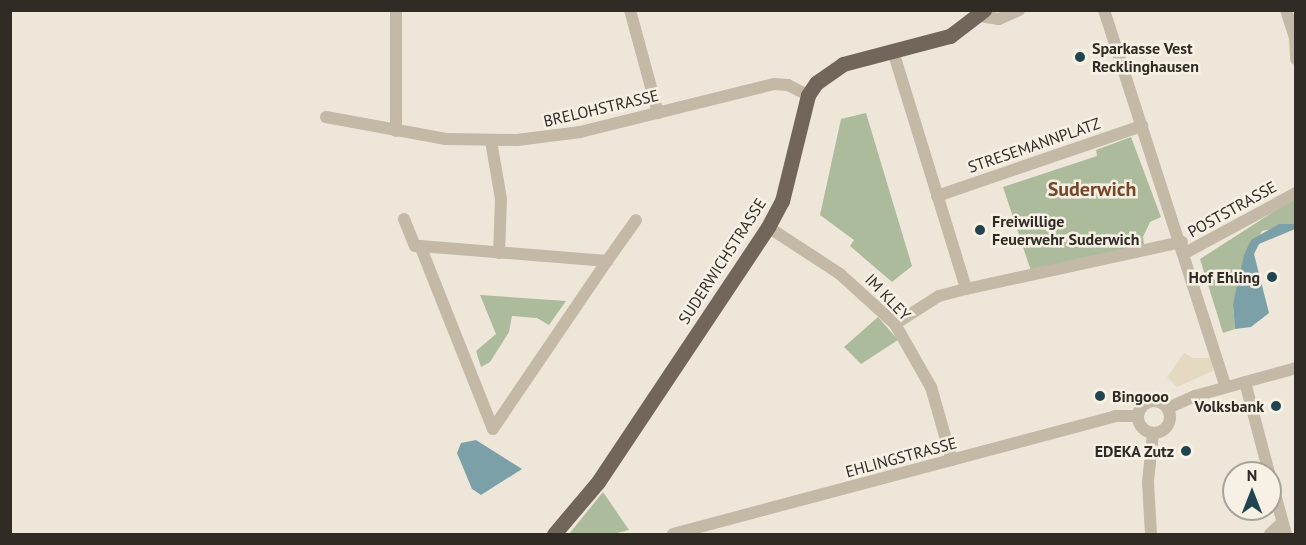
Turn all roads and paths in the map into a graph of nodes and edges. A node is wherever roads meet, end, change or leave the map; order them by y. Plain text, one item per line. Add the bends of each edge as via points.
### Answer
1 (396, 10) edge
2 (630, 10) edge
3 (1019, 10) edge
4 (1104, 10) edge
5 (1286, 10) edge
6 (982, 13) edge
7 (893, 51) junction
8 (1296, 59) edge
9 (808, 95) junction
10 (658, 113) junction
11 (326, 117) dead end
12 (1142, 126) junction
13 (396, 132) junction
14 (491, 141) junction
15 (1296, 193) edge
16 (937, 196) junction
17 (404, 219) dead end
18 (636, 220) dead end
19 (768, 227) junction
20 (420, 246) junction
21 (1184, 248) junction
22 (499, 252) junction
23 (607, 261) junction
24 (966, 289) junction
25 (895, 324) junction
26 (1296, 368) edge
27 (1245, 382) junction
28 (1226, 387) junction
29 (1168, 408) junction
30 (1138, 416) junction
31 (1153, 434) junction
32 (952, 460) junction
33 (1266, 461) edge
34 (1284, 529) edge
35 (554, 534) edge
36 (673, 534) edge
37 (1151, 534) edge
38 (1270, 534) edge

1 - 13 street
2 - 10 street
3 - 6 street via 999,19
4 - 12 street
5 - 8 street via 1295,37
6 - 7 main road via 950,36
7 - 9 main road via 834,68
7 - 16 street
9 - 10 street, BRELOHSTRASSE via 788,85 774,84
9 - 19 main road, SUDERWICHSTRASSE via 790,176
10 - 14 street, BRELOHSTRASSE via 547,138
11 - 13 street, BRELOHSTRASSE
12 - 16 street, STRESEMANNPLATZ
12 - 21 street
13 - 14 street, BRELOHSTRASSE
14 - 22 street via 501,199
15 - 21 street, POSTSTRASSE
16 - 24 street
17 - 20 street via 416,246
18 - 23 street
19 - 25 street, IM KLEY via 840,274
19 - 35 main road, SUDERWICHSTRASSE via 598,482
20 - 22 street
20 - 23 street via 493,429
21 - 24 street
21 - 28 street
22 - 23 street
24 - 25 street via 939,296
25 - 32 street, IM KLEY via 931,387
26 - 27 street, EHLINGSTRASSE
27 - 28 street, EHLINGSTRASSE
27 - 33 street
28 - 29 street, EHLINGSTRASSE
29 - 30 street, EHLINGSTRASSE via 1153,401 1142,406
29 - 31 street via 1171,418 1167,428
30 - 31 street via 1139,425
30 - 32 street, EHLINGSTRASSE via 1115,416
31 - 37 street via 1148,482
32 - 36 street, EHLINGSTRASSE
34 - 38 street

